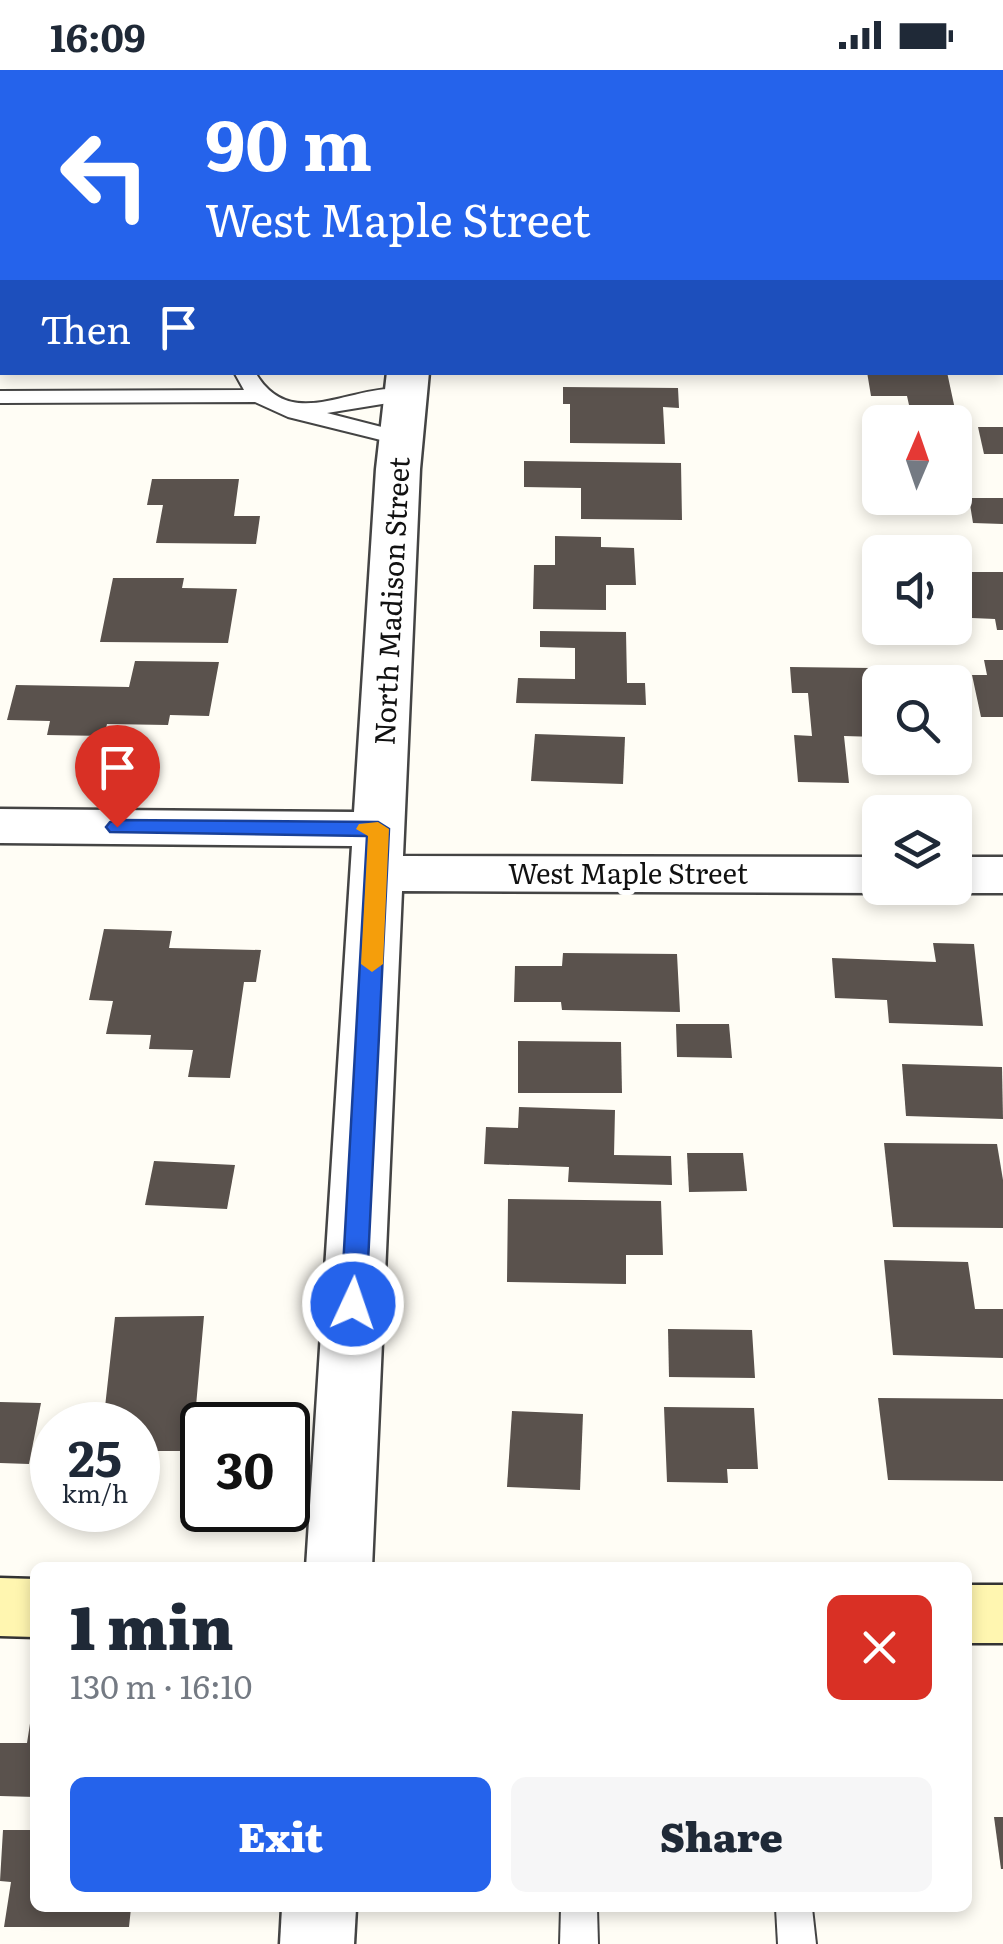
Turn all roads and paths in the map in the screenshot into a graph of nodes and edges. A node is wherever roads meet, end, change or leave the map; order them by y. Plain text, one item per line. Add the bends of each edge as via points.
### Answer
1 (246, 375) edge
2 (258, 396) junction
3 (0, 398) edge
4 (405, 402) edge
5 (296, 412) junction
6 (0, 826) edge
7 (378, 851) junction
8 (862, 874) edge
9 (972, 875) edge
10 (1003, 875) edge
11 (339, 1562) edge
12 (0, 1608) edge
13 (30, 1608) edge
14 (972, 1614) edge
15 (1003, 1614) edge
16 (319, 1912) edge
17 (579, 1912) edge
18 (794, 1912) edge
19 (317, 1944) edge
20 (579, 1944) edge
21 (796, 1944) edge

1 - 2 lane
2 - 3 lane
2 - 5 lane
4 - 5 lane
4 - 5 lane
4 - 7 street, North Madison Street
6 - 7 street, West Maple Street
7 - 8 street, West Maple Street
7 - 11 street, North Madison Street
9 - 10 street
12 - 13 main road
14 - 15 main road
16 - 19 street
17 - 20 lane
18 - 21 lane

